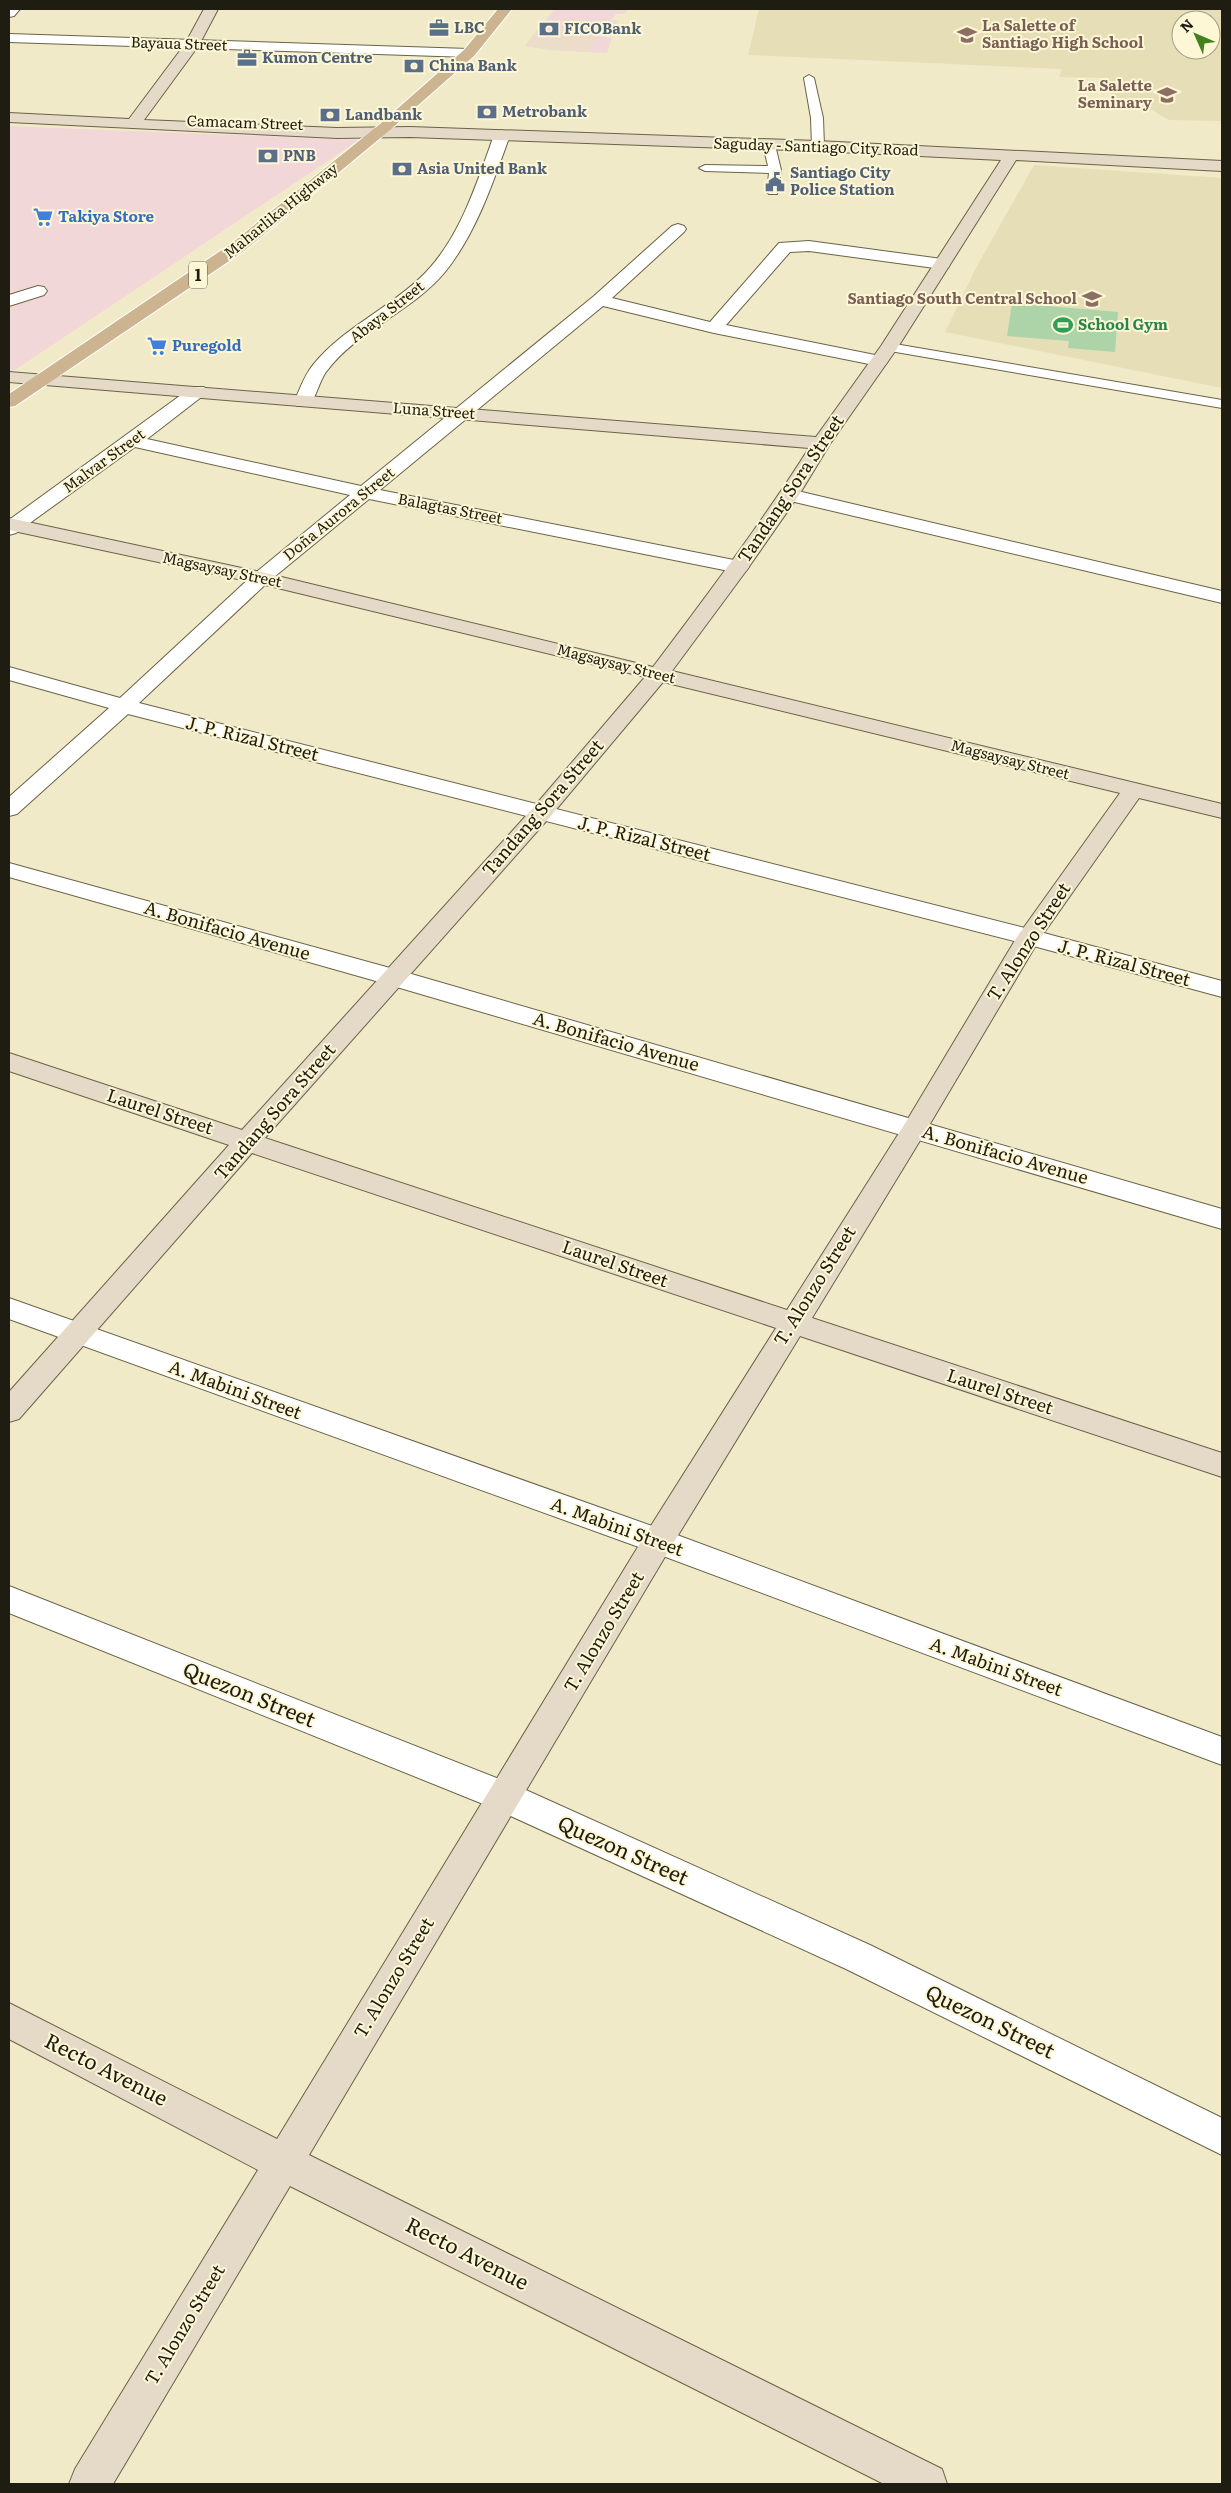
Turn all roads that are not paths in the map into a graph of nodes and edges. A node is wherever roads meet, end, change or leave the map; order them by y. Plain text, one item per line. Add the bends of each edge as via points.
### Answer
1 (13, 9) edge
2 (211, 9) edge
3 (505, 9) edge
4 (9, 13) edge
5 (9, 38) edge
6 (192, 45) junction
7 (469, 53) junction
8 (809, 78) dead end
9 (9, 112) edge
10 (9, 118) edge
11 (136, 121) junction
12 (380, 130) junction
13 (410, 132) joint
14 (502, 135) junction
15 (769, 144) junction
16 (818, 146) junction
17 (1012, 155) junction
18 (1222, 166) edge
19 (705, 168) dead end
20 (775, 170) junction
21 (773, 192) dead end
22 (678, 229) dead end
23 (942, 264) junction
24 (38, 291) dead end
25 (600, 300) junction
26 (9, 301) edge
27 (714, 328) junction
28 (884, 354) junction
29 (9, 377) edge
30 (46, 379) junction
31 (198, 391) junction
32 (9, 402) edge
33 (303, 402) junction
34 (1222, 404) edge
35 (460, 413) junction
36 (132, 441) junction
37 (822, 442) junction
38 (366, 492) junction
39 (788, 495) junction
40 (10, 526) edge
41 (739, 567) junction
42 (261, 578) junction
43 (1222, 597) edge
44 (9, 673) edge
45 (658, 675) junction
46 (124, 706) junction
47 (1134, 789) junction
48 (9, 809) edge
49 (1222, 811) edge
50 (541, 813) junction
51 (9, 870) edge
52 (1029, 937) junction
53 (392, 977) junction
54 (1222, 989) edge
55 (9, 1062) edge
56 (915, 1128) junction
57 (250, 1141) junction
58 (1222, 1219) edge
59 (9, 1308) edge
60 (792, 1324) junction
61 (79, 1334) junction
62 (9, 1411) edge
63 (1222, 1465) edge
64 (658, 1541) junction
65 (9, 1600) edge
66 (1222, 1751) edge
67 (505, 1797) junction
68 (9, 2020) edge
69 (1222, 2137) edge
70 (282, 2162) junction
71 (90, 2484) edge
72 (927, 2484) edge

1 - 4 street
2 - 6 street
3 - 7 main road, Maharlika Highway / 1
5 - 6 street, Bayaua Street
6 - 7 street, Bayaua Street
6 - 11 street
7 - 12 main road, Maharlika Highway / 1
8 - 16 lane via 817,118
9 - 11 street, Camacam Street
10 - 11 street, Camacam Street
11 - 12 street, Camacam Street
12 - 13 street, Camacam Street
12 - 30 main road, Maharlika Highway / 1 via 238,247
13 - 14 street, Saguday - Santiago City Road
14 - 15 street, Saguday - Santiago City Road
14 - 33 street, Abaya Street via 485,182 446,258 427,281 364,328 320,369
15 - 16 street, Saguday - Santiago City Road
15 - 20 lane
16 - 17 street, Saguday - Santiago City Road
17 - 18 street, Saguday - Santiago City Road
17 - 23 street, Tandang Sora Street
19 - 20 lane
20 - 21 lane
22 - 25 street, Doña Aurora Street
23 - 27 street via 803,246 785,247
23 - 28 street, Tandang Sora Street
24 - 26 street
25 - 27 street
25 - 35 street, Doña Aurora Street
27 - 28 street
28 - 34 lane
28 - 37 street, Tandang Sora Street
29 - 30 street, Luna Street
30 - 31 street, Luna Street
30 - 32 main road, Maharlika Highway / 1
31 - 33 street, Luna Street
31 - 36 street, Malvar Street
33 - 35 street, Luna Street
35 - 37 street, Luna Street
35 - 38 street, Doña Aurora Street
36 - 38 street, Balagtas Street
36 - 40 street, Malvar Street
37 - 39 street, Tandang Sora Street
38 - 41 street, Balagtas Street
38 - 42 street, Doña Aurora Street
39 - 41 street, Tandang Sora Street
39 - 43 street
40 - 42 street, Magsaysay Street
41 - 45 street, Tandang Sora Street
42 - 45 street, Magsaysay Street
42 - 46 street, Doña Aurora Street
44 - 46 street, J. P. Rizal Street
45 - 47 street, Magsaysay Street
45 - 50 street, Tandang Sora Street
46 - 48 street, Doña Aurora Street
46 - 50 street, J. P. Rizal Street
47 - 49 street, Magsaysay Street
47 - 52 street, T. Alonzo Street
50 - 52 street, J. P. Rizal Street
50 - 53 street, Tandang Sora Street
51 - 53 street, A. Bonifacio Avenue
52 - 54 street, J. P. Rizal Street
52 - 56 street, T. Alonzo Street
53 - 56 street, A. Bonifacio Avenue
53 - 57 street, Tandang Sora Street
55 - 57 street, Laurel Street
56 - 58 street, A. Bonifacio Avenue
56 - 60 street, T. Alonzo Street
57 - 60 street, Laurel Street
57 - 61 street, Tandang Sora Street
59 - 61 street, A. Mabini Street
60 - 63 street, Laurel Street
60 - 64 street, T. Alonzo Street
61 - 62 street, Tandang Sora Street
61 - 64 street, A. Mabini Street
64 - 66 street, A. Mabini Street
64 - 67 street, T. Alonzo Street
65 - 67 street, Quezon Street
67 - 69 street, Quezon Street via 858,1957
67 - 70 street, T. Alonzo Street
68 - 70 street, Recto Avenue
70 - 71 street, T. Alonzo Street
70 - 72 street, Recto Avenue

